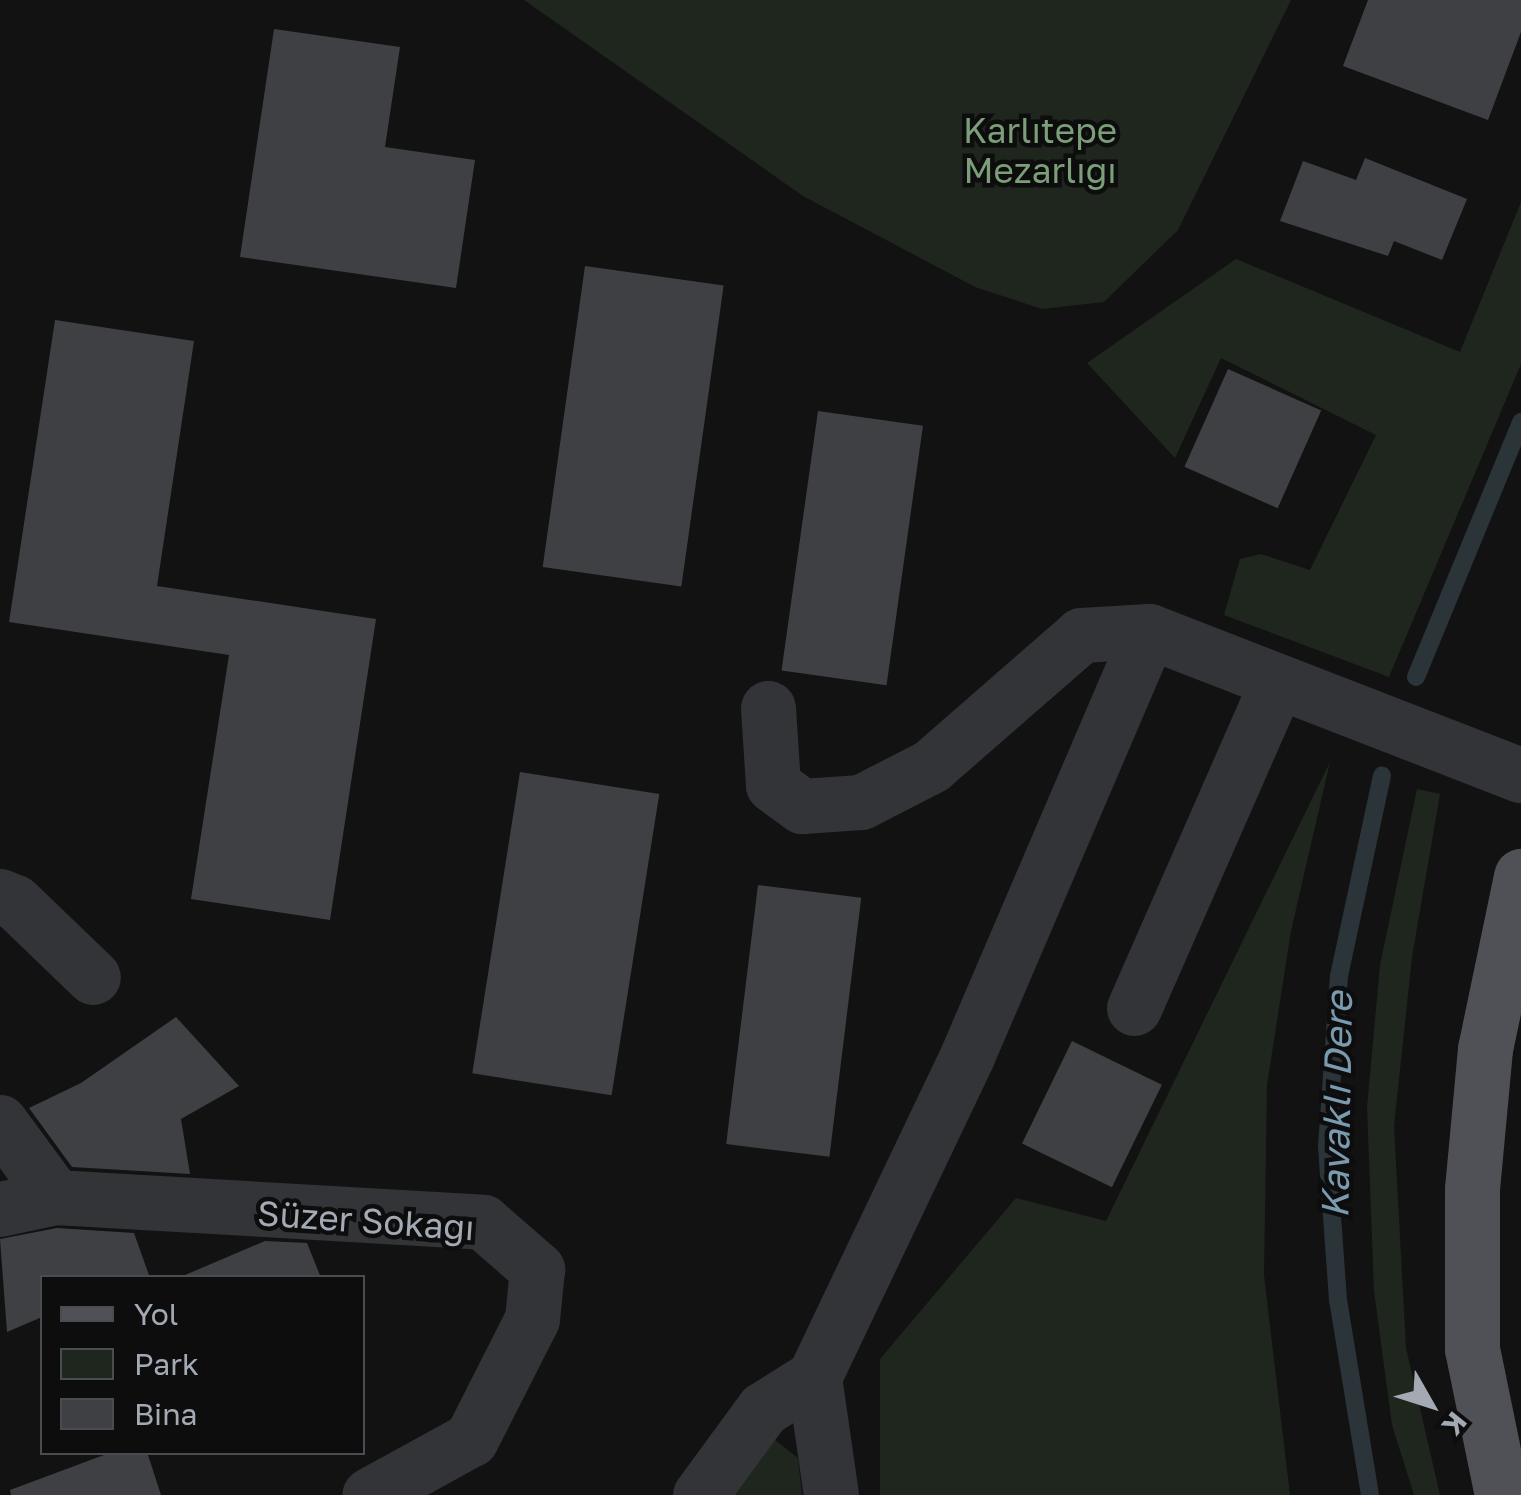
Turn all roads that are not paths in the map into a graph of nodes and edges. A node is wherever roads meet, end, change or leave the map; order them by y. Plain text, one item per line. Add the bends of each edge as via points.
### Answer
1 (1149, 631) junction
2 (1276, 684) junction
3 (768, 708) dead end
4 (1521, 775) edge
5 (1521, 876) edge
6 (0, 896) edge
7 (93, 978) dead end
8 (1134, 1008) dead end
9 (0, 1122) edge
10 (55, 1196) junction
11 (0, 1208) edge
12 (814, 1377) junction
13 (370, 1495) edge
14 (700, 1495) edge
15 (831, 1495) edge
16 (1502, 1495) edge

1 - 2 street
1 - 3 street via 1081,635 931,766 861,802 802,806 773,785
1 - 12 street via 966,1056
2 - 4 street
2 - 8 street
5 - 16 main road via 1485,1049 1472,1189 1472,1349
6 - 7 street via 15,902
9 - 10 street
10 - 11 street, Süzer Sokağı
10 - 13 street, Süzer Sokağı via 483,1222 537,1269 532,1319 470,1440
12 - 14 street via 763,1409
12 - 15 street

